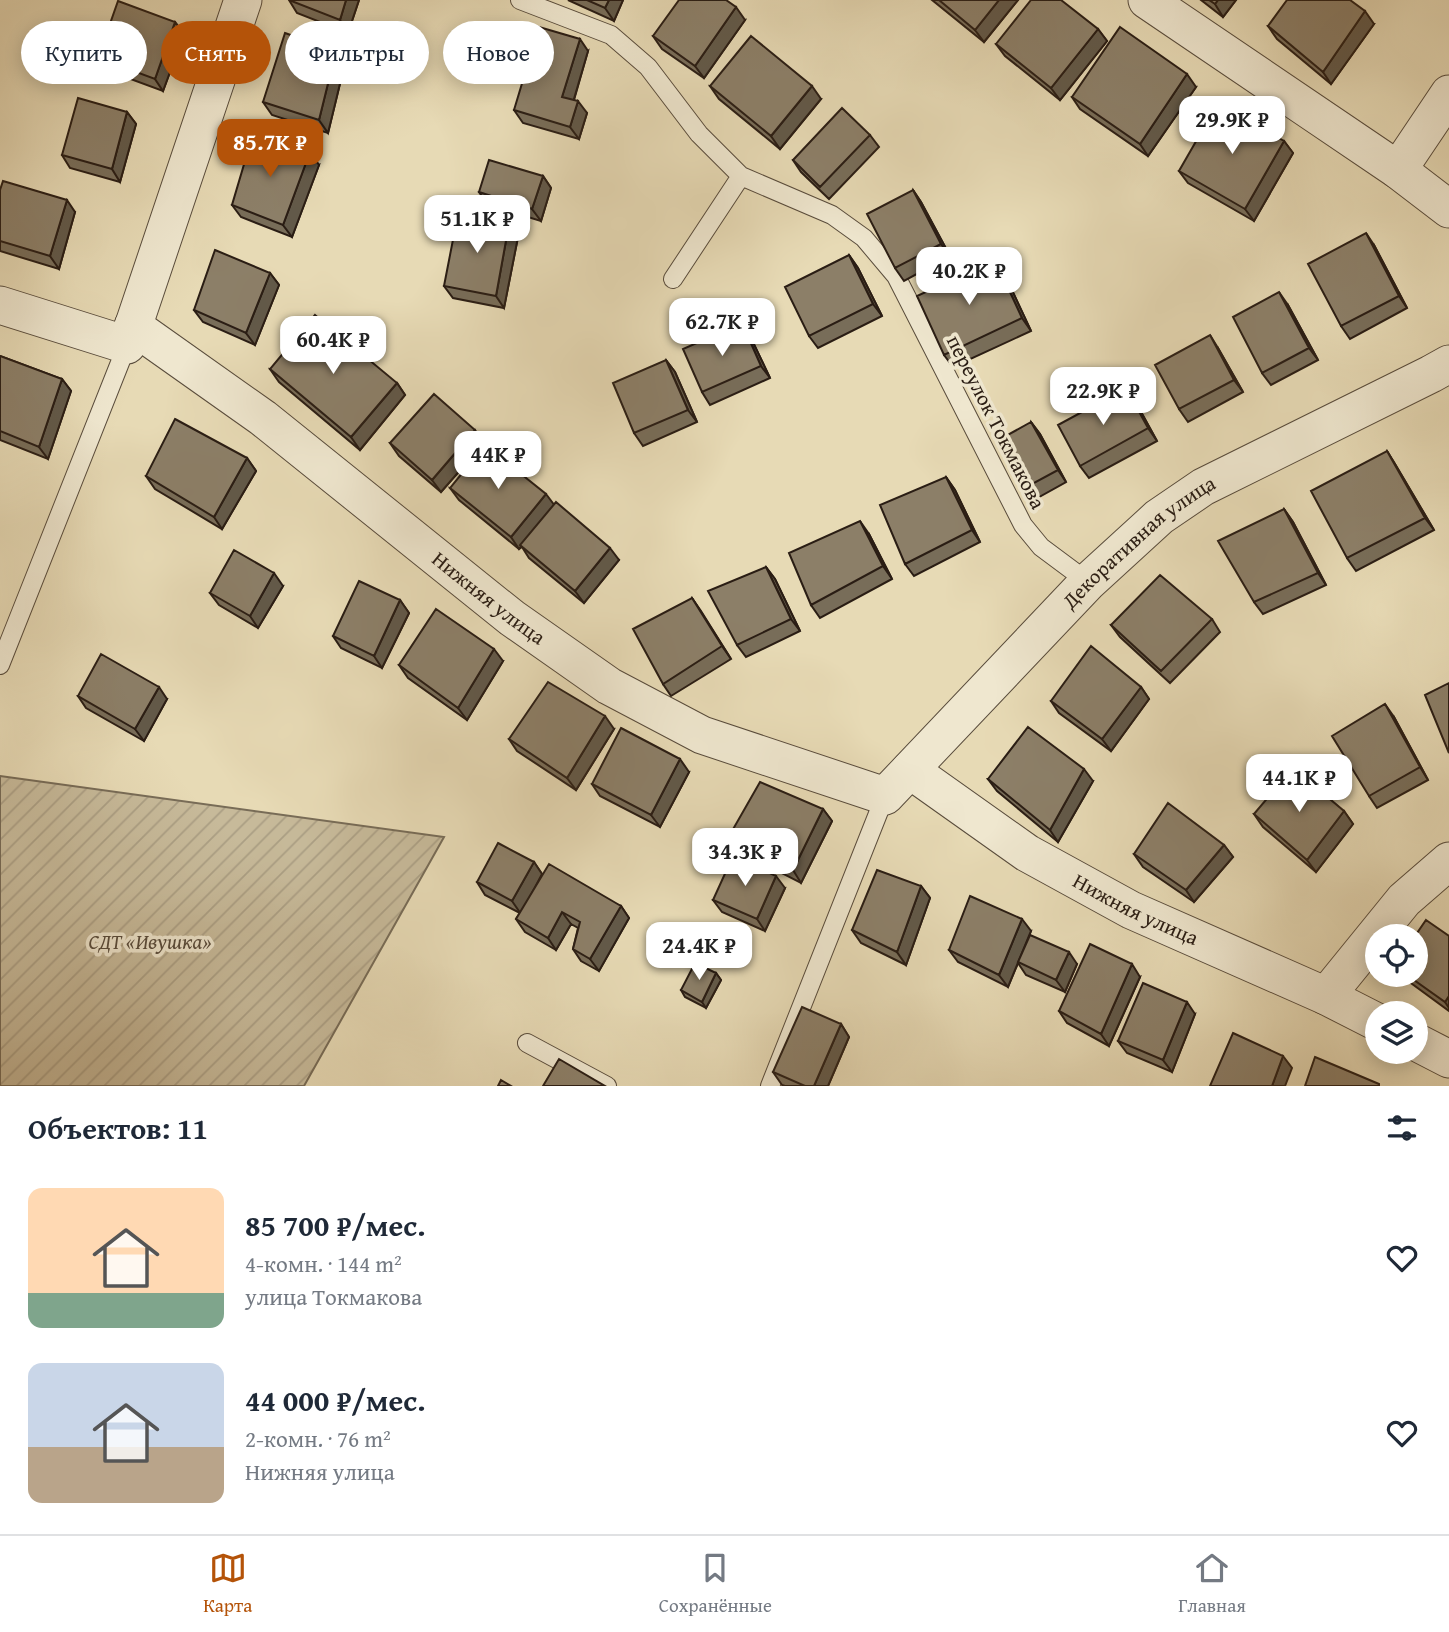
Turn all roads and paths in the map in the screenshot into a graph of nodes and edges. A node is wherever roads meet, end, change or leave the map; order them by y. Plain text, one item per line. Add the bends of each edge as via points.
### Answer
1 (243, 0) edge
2 (520, 0) edge
3 (1147, 0) edge
4 (1449, 94) edge
5 (1398, 170) junction
6 (741, 176) junction
7 (1449, 209) edge
8 (673, 279) dead end
9 (0, 305) edge
10 (130, 335) junction
11 (1449, 364) edge
12 (1088, 582) junction
13 (0, 665) edge
14 (910, 770) junction
15 (885, 796) junction
16 (1449, 860) edge
17 (1326, 996) junction
18 (1365, 1017) edge
19 (527, 1043) dead end
20 (1428, 1048) edge
21 (1449, 1059) edge
22 (607, 1086) edge
23 (770, 1086) edge

1 - 10 street
2 - 6 lane, переулок Токмакова via 611,35 648,66 699,134
3 - 5 street
4 - 5 street
5 - 7 street
6 - 8 lane
6 - 12 lane, переулок Токмакова via 832,215 864,238 896,276 1023,525 1041,547
9 - 10 street, Нижняя улица
10 - 13 lane
10 - 15 street, Нижняя улица via 263,418 512,618 609,686 702,735
11 - 12 street, Декоративная улица via 1203,487 1158,517
12 - 14 street, Декоративная улица
14 - 15 street, Декоративная улица
14 - 17 street, Нижняя улица via 1027,853 1131,910
15 - 23 lane
16 - 17 street via 1404,900
17 - 18 street, Нижняя улица
19 - 22 lane
20 - 21 street

